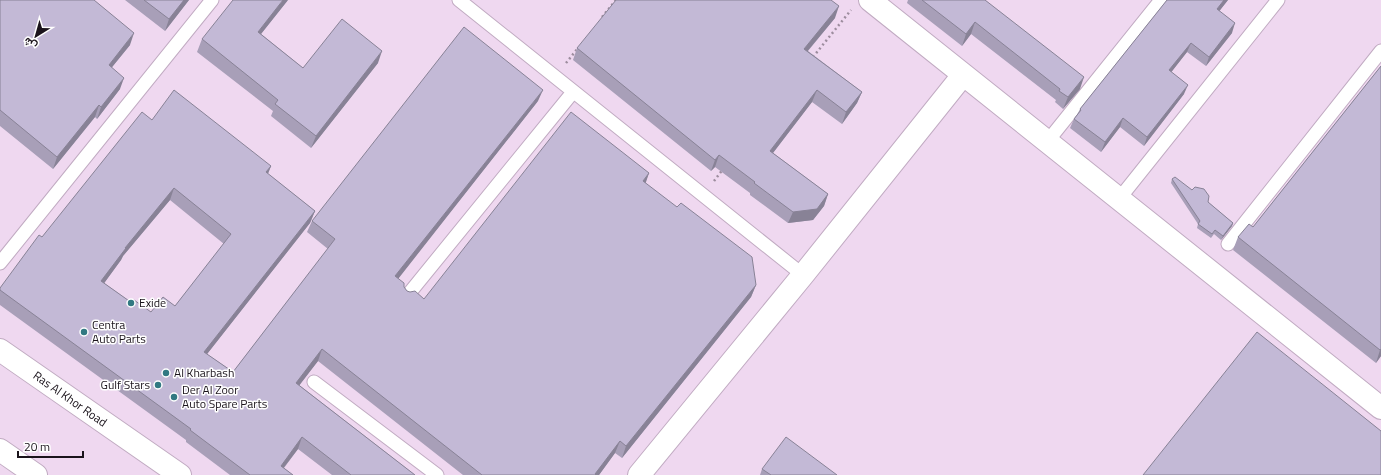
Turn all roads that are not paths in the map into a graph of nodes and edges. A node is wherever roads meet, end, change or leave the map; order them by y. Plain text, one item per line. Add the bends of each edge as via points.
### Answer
1 (212, 0) edge
2 (459, 0) edge
3 (1161, 0) edge
4 (1278, 0) edge
5 (862, 3) edge
6 (1381, 51) edge
7 (963, 75) junction
8 (573, 92) junction
9 (1047, 142) junction
10 (1119, 199) junction
11 (1228, 244) dead end
12 (0, 263) edge
13 (802, 275) junction
14 (407, 296) edge
15 (0, 350) edge
16 (314, 382) dead end
17 (1381, 408) edge
18 (0, 450) edge
19 (36, 475) edge
20 (180, 475) edge
21 (437, 475) edge
22 (639, 475) edge

1 - 12 lane
2 - 8 lane
3 - 9 lane
4 - 10 lane
5 - 7 main road
6 - 11 lane
7 - 9 main road
7 - 13 main road
8 - 13 lane
8 - 14 lane
9 - 10 main road
10 - 17 main road
13 - 22 main road
15 - 20 main road, Ras Al Khor Road
16 - 21 lane
18 - 19 main road

